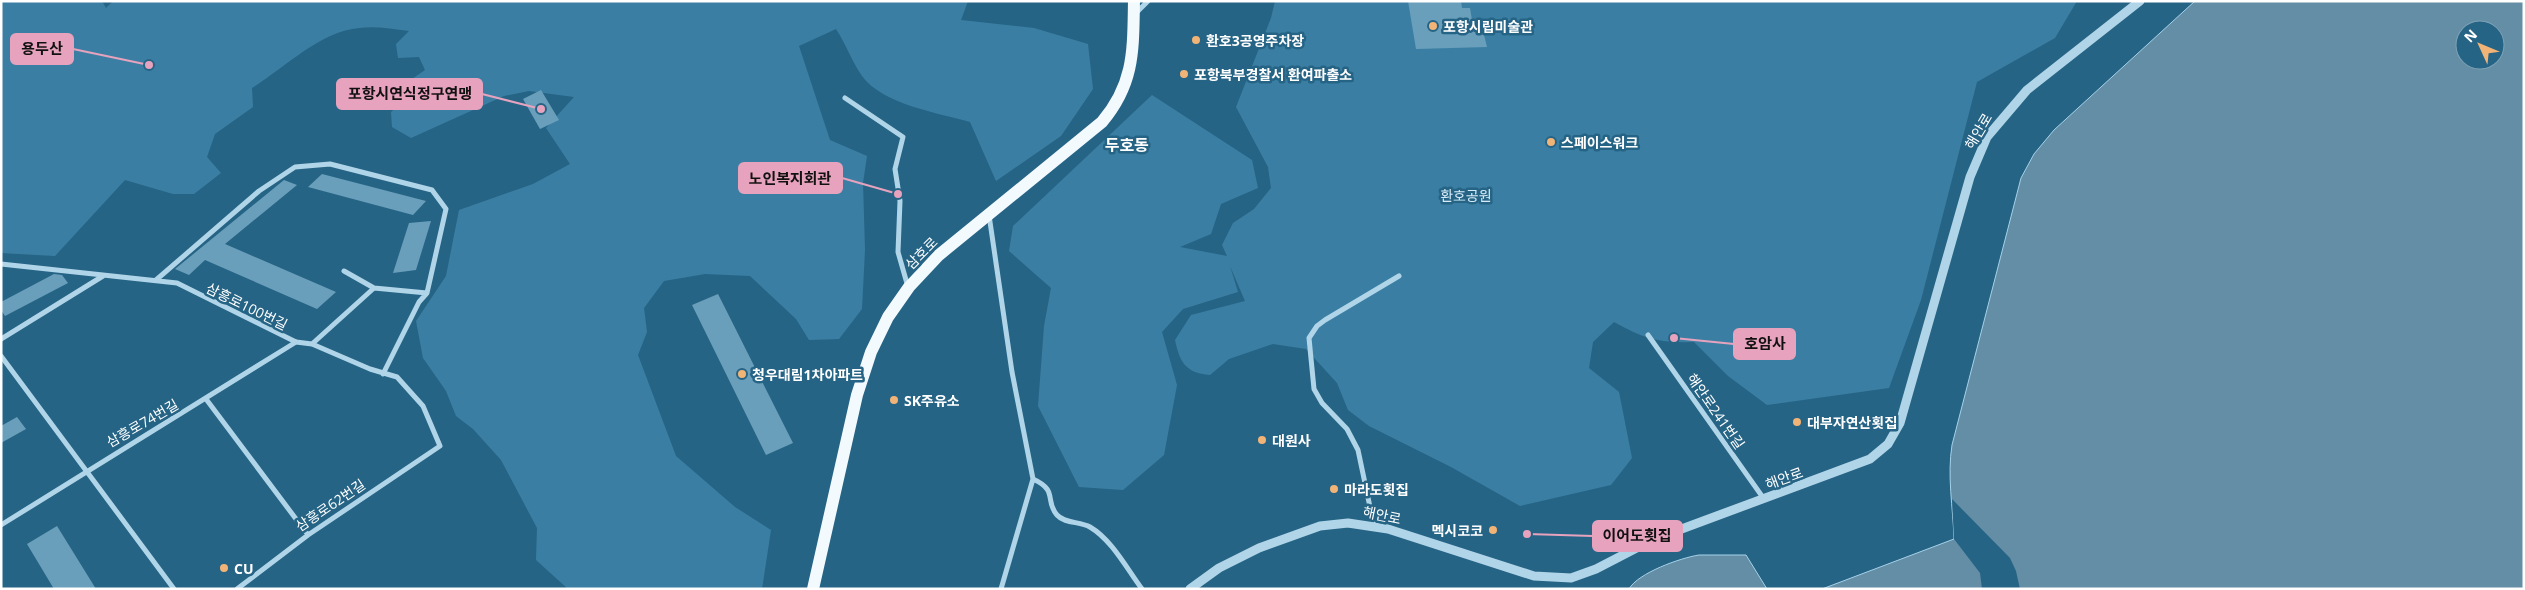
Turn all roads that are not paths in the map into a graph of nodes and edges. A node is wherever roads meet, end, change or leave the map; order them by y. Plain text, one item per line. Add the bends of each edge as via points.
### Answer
1 (1134, 1) edge
2 (1148, 1) edge
3 (2140, 1) edge
4 (1134, 15) junction
5 (844, 98) dead end
6 (989, 214) junction
7 (1, 264) edge
8 (344, 271) dead end
9 (104, 275) junction
10 (1400, 276) dead end
11 (156, 280) junction
12 (909, 287) junction
13 (374, 288) junction
14 (427, 292) junction
15 (1648, 335) dead end
16 (1, 339) edge
17 (296, 342) junction
18 (312, 344) junction
19 (1, 356) edge
20 (383, 374) junction
21 (206, 399) junction
22 (440, 446) joint
23 (85, 470) junction
24 (1033, 480) junction
25 (1764, 500) junction
26 (1, 525) edge
27 (1374, 526) junction
28 (308, 535) junction
29 (174, 589) edge
30 (237, 589) edge
31 (813, 589) edge
32 (1001, 589) edge
33 (1142, 589) edge
34 (1190, 589) edge

1 - 4 main road, 삼호로
2 - 4 street
3 - 25 street, 해안로 via 2027,90 1987,137 1970,178 1900,423 1891,442 1866,461
4 - 6 main road, 삼호로 via 1130,70 1119,103 1102,122
5 - 12 street via 903,137 894,169 900,201 898,252
6 - 12 main road, 삼호로 via 939,255
6 - 24 street via 1012,372
7 - 9 street, 삼흥로100번길
8 - 13 street
9 - 11 street, 삼흥로100번길
9 - 16 street
10 - 27 street via 1325,320 1309,338 1314,389 1356,445
11 - 14 street via 294,166 316,163 432,190 446,209
11 - 17 street, 삼흥로100번길 via 177,284
12 - 31 main road, 삼호로 via 888,317 863,372
13 - 14 street
13 - 18 street
14 - 20 street
15 - 25 street, 해안로241번길
17 - 18 street, 삼흥로100번길
17 - 21 street, 삼흥로74번길
18 - 20 street, 삼흥로100번길
19 - 23 street
20 - 22 street, 삼흥로100번길 via 397,376 423,406
21 - 23 street, 삼흥로74번길
21 - 28 street
22 - 28 street, 삼흥로62번길
23 - 26 street, 삼흥로74번길
23 - 29 street
24 - 32 street
24 - 33 street via 1045,484 1057,514 1063,519 1091,527
25 - 27 street, 해안로 via 1652,540 1571,578 1534,576
27 - 34 street, 해안로 via 1335,524 1287,536 1234,559
28 - 30 street, 삼흥로62번길

